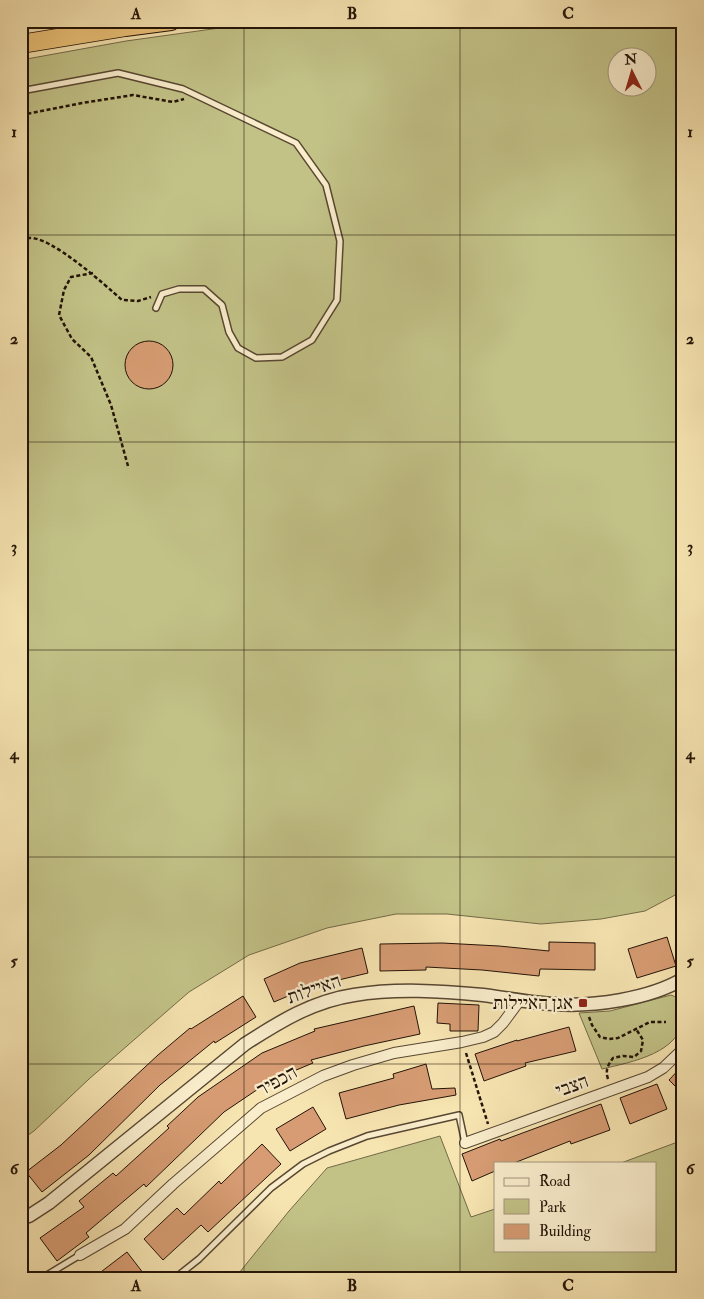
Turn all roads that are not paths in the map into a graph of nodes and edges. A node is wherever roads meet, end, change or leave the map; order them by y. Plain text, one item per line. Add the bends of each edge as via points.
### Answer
1 (171, 21) edge
2 (21, 44) edge
3 (21, 91) edge
4 (156, 308) dead end
5 (683, 979) edge
6 (520, 1000) junction
7 (683, 1049) edge
8 (465, 1143) joint
9 (21, 1218) edge
10 (80, 1255) joint
11 (42, 1278) edge
12 (175, 1278) edge

1 - 2 highway
3 - 4 lane via 118,73 183,89 296,143 326,185 340,242 337,300 312,340 282,357 256,358 238,348 228,332 222,305 204,289 179,289 162,294
5 - 6 street, האיילות via 647,993 584,1004
6 - 9 street, האיילות via 431,992 387,992 353,995 316,1005 279,1021 245,1044 49,1203
6 - 10 street, הכפיר via 503,1024 483,1037 394,1053 353,1065 323,1076 261,1108 125,1229
7 - 8 street, הצבי via 648,1077
8 - 12 lane via 459,1116 367,1136 329,1151 303,1164 271,1188 199,1259
10 - 11 lane

